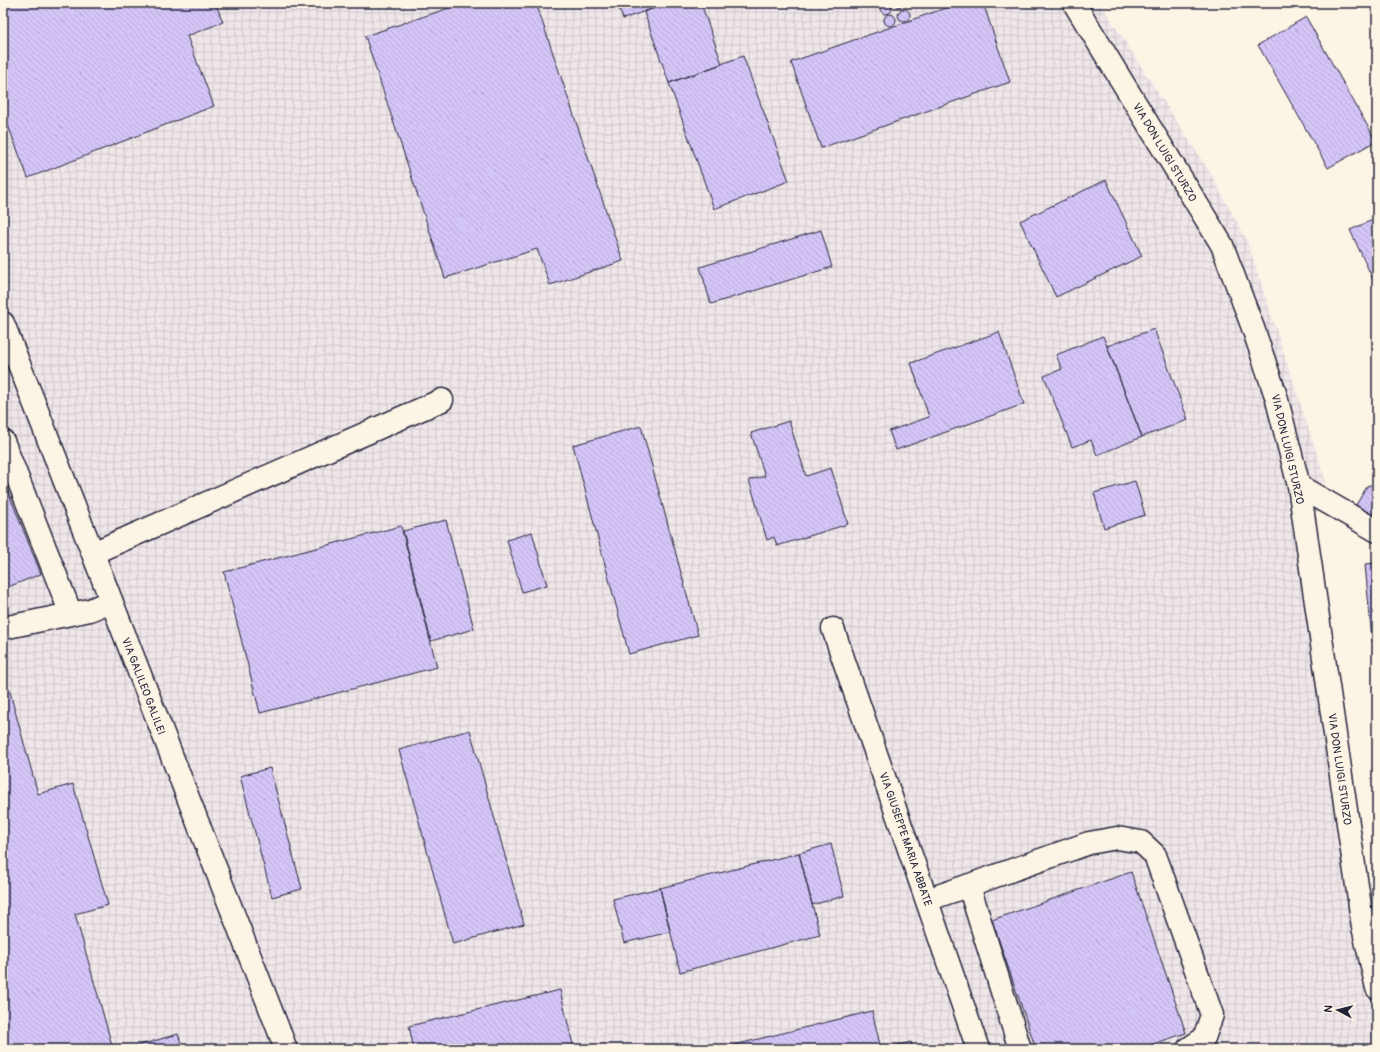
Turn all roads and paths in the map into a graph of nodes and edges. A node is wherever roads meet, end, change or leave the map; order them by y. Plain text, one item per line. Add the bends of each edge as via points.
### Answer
1 (1074, 3) edge
2 (3, 323) edge
3 (442, 400) dead end
4 (3, 441) edge
5 (1299, 486) junction
6 (1377, 531) edge
7 (93, 553) junction
8 (111, 601) junction
9 (71, 614) junction
10 (3, 628) edge
11 (833, 628) dead end
12 (969, 886) junction
13 (927, 900) junction
14 (1377, 988) edge
15 (286, 1049) edge
16 (978, 1049) edge
17 (1020, 1049) edge
18 (1188, 1049) edge

1 - 5 street, VIA DON LUIGI STURZO via 1222,245 1276,396
2 - 7 street, VIA GALILEO GALILEI
3 - 7 street
4 - 9 street
5 - 6 street
5 - 14 street, VIA DON LUIGI STURZO via 1364,927
7 - 8 street, VIA GALILEO GALILEI
8 - 9 street via 90,610
8 - 15 street, VIA GALILEO GALILEI
9 - 10 street
11 - 13 street, VIA GIUSEPPE MARIA ABBATE
12 - 13 street
12 - 17 street
12 - 18 street via 1089,843 1117,838 1141,842 1155,855 1212,1015 1204,1038
13 - 16 street, VIA GIUSEPPE MARIA ABBATE

